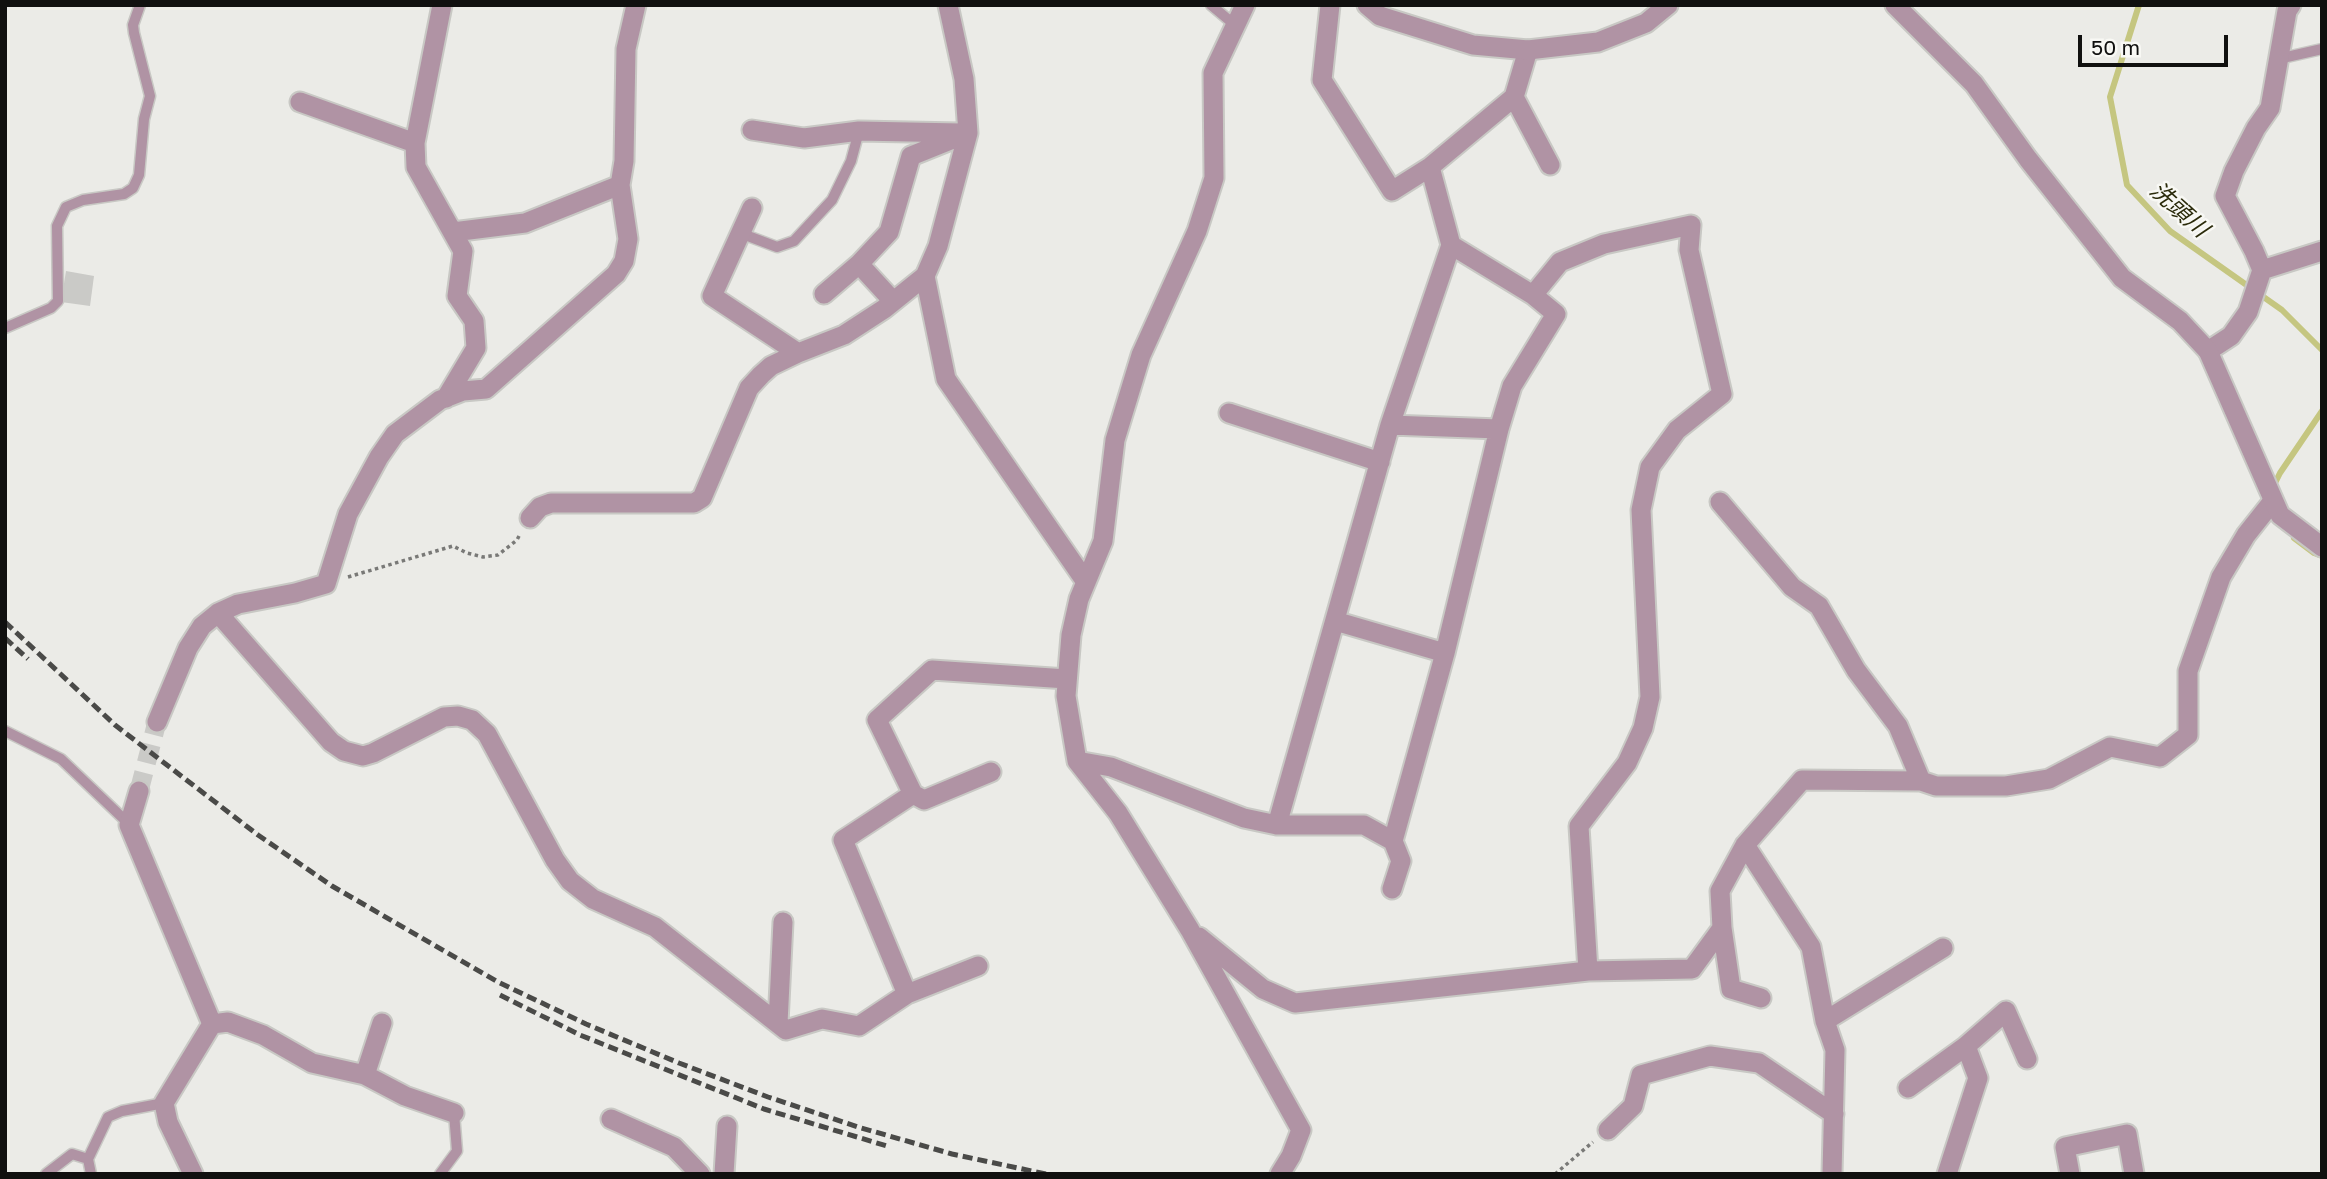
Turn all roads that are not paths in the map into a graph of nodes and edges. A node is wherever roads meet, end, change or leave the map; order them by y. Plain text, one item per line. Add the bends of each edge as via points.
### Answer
1 (140, 5) edge
2 (442, 5) edge
3 (636, 5) edge
4 (948, 5) edge
5 (1211, 5) edge
6 (1245, 5) edge
7 (1330, 5) edge
8 (1367, 5) edge
9 (1668, 5) edge
10 (1895, 5) edge
11 (2291, 5) edge
12 (1236, 26) junction
13 (2322, 49) edge
14 (1528, 50) junction
15 (2278, 59) junction
16 (1514, 97) junction
17 (300, 102) dead end
18 (752, 130) dead end
19 (859, 131) junction
20 (968, 133) junction
21 (415, 144) junction
22 (1550, 165) dead end
23 (1430, 167) junction
24 (620, 185) junction
25 (752, 208) dead end
26 (453, 232) junction
27 (740, 233) junction
28 (1451, 245) junction
29 (2322, 251) edge
30 (859, 264) junction
31 (2262, 270) junction
32 (925, 276) junction
33 (824, 294) dead end
34 (1533, 295) junction
35 (893, 301) junction
36 (5, 328) edge
37 (2208, 351) junction
38 (798, 353) junction
39 (446, 398) junction
40 (1229, 413) dead end
41 (1390, 425) junction
42 (1499, 429) junction
43 (1380, 462) junction
44 (2273, 501) junction
45 (1720, 502) dead end
46 (530, 518) road end
47 (2322, 547) edge
48 (1086, 582) junction
49 (218, 613) junction
50 (1335, 621) junction
51 (1445, 653) junction
52 (1067, 679) junction
53 (157, 722) tunnel mouth
54 (5, 732) edge
55 (1077, 761) junction
56 (991, 772) dead end
57 (1921, 781) junction
58 (139, 792) tunnel mouth
59 (913, 794) junction
60 (129, 825) junction
61 (1278, 825) junction
62 (1393, 841) junction
63 (1745, 845) junction
64 (1392, 889) dead end
65 (783, 922) dead end
66 (1722, 928) junction
67 (1189, 930) junction
68 (1943, 948) dead end
69 (978, 966) dead end
70 (1588, 971) junction
71 (907, 995) junction
72 (1761, 998) dead end
73 (1825, 1021) junction
74 (382, 1023) dead end
75 (778, 1023) junction
76 (212, 1024) junction
77 (1966, 1046) junction
78 (2026, 1059) dead end
79 (365, 1075) junction
80 (1908, 1088) dead end
81 (164, 1103) junction
82 (454, 1113) joint
83 (1834, 1114) junction
84 (611, 1119) dead end
85 (727, 1126) dead end
86 (1608, 1130) road end
87 (88, 1158) junction
88 (46, 1174) edge
89 (91, 1174) edge
90 (193, 1174) edge
91 (440, 1174) edge
92 (701, 1174) edge
93 (724, 1174) edge
94 (1280, 1174) edge
95 (1832, 1174) edge
96 (1947, 1174) edge
97 (2070, 1174) edge
98 (2134, 1174) edge

1 - 36 lane via 133,25 150,96 139,175 124,194 66,207 57,226 58,301
2 - 21 street
3 - 24 street via 626,49
4 - 20 street via 964,79
5 - 12 lane
6 - 12 street
7 - 23 street via 1322,80 1392,191
8 - 14 street via 1380,16 1473,45
9 - 14 street via 1646,23 1598,42
10 - 37 street via 1974,84 2122,278 2180,321
11 - 15 street
12 - 48 street via 1213,73 1214,178 1197,231 1141,355 1115,440 1103,541
13 - 15 lane
14 - 16 street
15 - 31 street via 2270,108 2225,196
16 - 22 street
16 - 23 street
17 - 21 street
18 - 19 street via 804,138
19 - 20 street
19 - 27 lane via 832,200 794,241 777,247
20 - 30 street via 911,156 889,232
20 - 32 street via 938,246
21 - 26 street via 416,167
23 - 28 street
24 - 26 street via 525,223
24 - 39 street via 628,239 616,274 486,389
25 - 27 street
26 - 39 street via 463,251 457,296 474,321 476,348
27 - 38 street via 712,296
28 - 34 street
28 - 41 street
29 - 31 street
30 - 33 street
30 - 35 street
31 - 37 street via 2248,312 2231,336
32 - 35 street
32 - 48 street via 946,379
34 - 42 street via 1556,313 1512,386
34 - 70 street via 1560,262 1604,244 1691,225 1689,250 1722,394 1677,430 1650,467 1642,510 1650,697 1643,728 1627,763 1579,826
35 - 38 street via 844,335
37 - 44 street
38 - 46 street via 771,366 749,388 702,498 694,503 551,503
39 - 49 street via 395,434 379,457 348,514 326,584 238,604
40 - 43 street
41 - 42 street
41 - 43 street
42 - 51 street
43 - 50 street
44 - 47 street via 2280,515
44 - 57 street via 2221,577 2188,671 2188,735 2179,743 2160,757 2110,747 2049,779 2007,786 1936,786
45 - 57 street via 1792,587 1819,606 1856,670 1898,726
48 - 52 street via 1071,635
49 - 53 street via 202,626 188,648
49 - 75 street via 331,742 344,751 363,756 373,753 444,717 458,716 482,727 570,881 593,899 655,927
50 - 51 street
50 - 61 street
51 - 62 street
52 - 55 street
52 - 59 street via 932,670 877,720
54 - 60 lane via 61,760
55 - 61 street via 1111,767 1244,818
55 - 67 street via 1118,813
56 - 59 street via 924,800
57 - 63 street via 1802,780
58 - 60 street
59 - 71 street via 844,840
60 - 76 street
61 - 62 street via 1364,825
62 - 64 street via 1401,861
63 - 66 street via 1720,891
63 - 73 street via 1811,947
65 - 75 street
66 - 70 street via 1692,969
66 - 72 street via 1731,989
67 - 70 street via 1263,989 1295,1003
67 - 94 street via 1301,1130
68 - 73 street
69 - 71 street
71 - 75 street via 859,1026 822,1019 786,1030
73 - 83 street via 1835,1050
74 - 79 street
76 - 79 street via 228,1023 263,1035 312,1063
76 - 81 street
77 - 78 street via 2006,1011
77 - 80 street
77 - 96 street via 1978,1078
79 - 82 street via 405,1096
81 - 87 lane via 108,1117
81 - 90 street
82 - 91 lane via 457,1151
83 - 86 street via 1759,1063 1710,1056 1641,1075 1633,1106
83 - 95 street
84 - 92 street via 674,1147
85 - 93 street
87 - 88 lane via 72,1154
87 - 89 lane
97 - 98 street via 2065,1147 2127,1134

